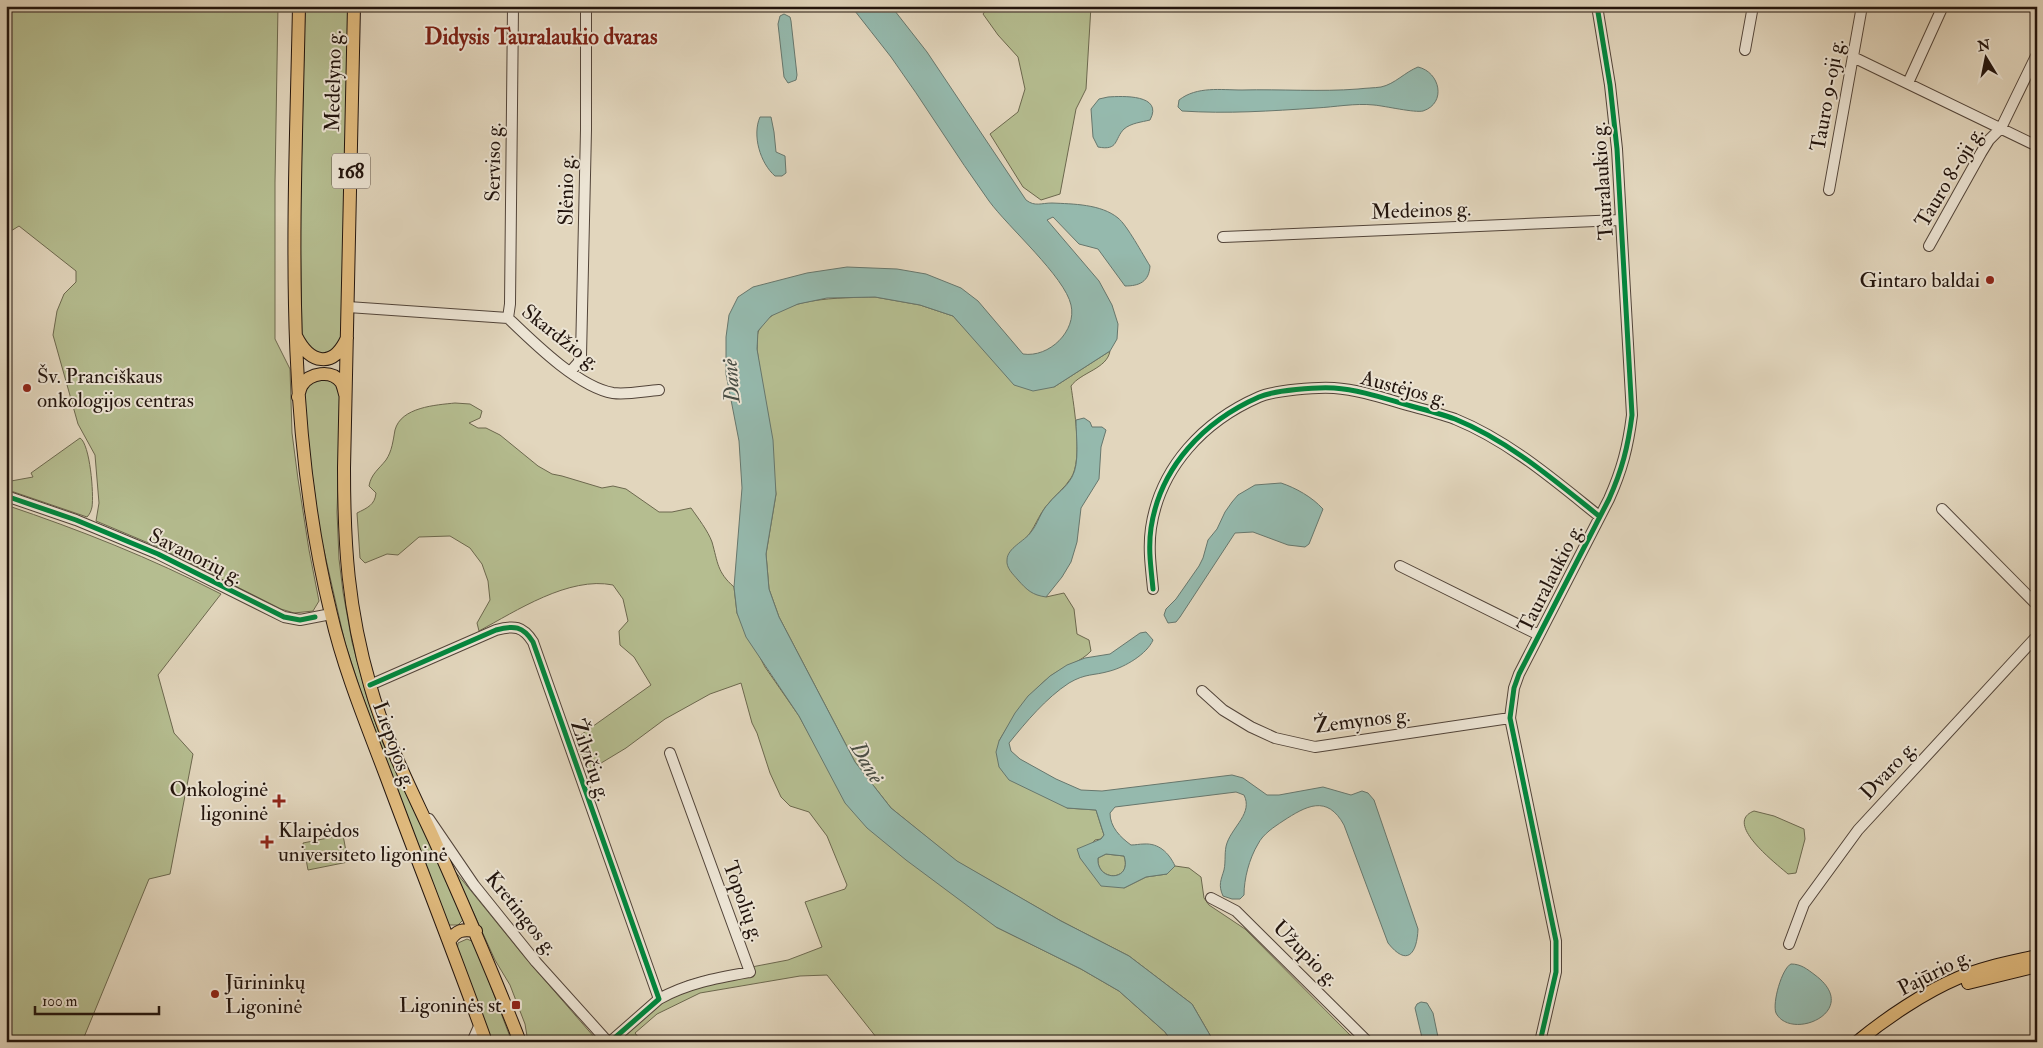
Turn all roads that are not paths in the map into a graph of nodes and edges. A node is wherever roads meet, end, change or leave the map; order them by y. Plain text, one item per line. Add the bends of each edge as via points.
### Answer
1 (299, 6) edge
2 (354, 6) edge
3 (513, 6) edge
4 (586, 6) edge
5 (1597, 6) edge
6 (1753, 6) edge
7 (1862, 6) edge
8 (1943, 6) edge
9 (1745, 50) dead end
10 (2037, 54) edge
11 (1853, 57) junction
12 (1908, 82) junction
13 (2001, 128) junction
14 (2037, 146) edge
15 (1829, 190) dead end
16 (1620, 220) junction
17 (1223, 237) dead end
18 (1930, 246) dead end
19 (348, 307) junction
20 (508, 318) junction
21 (295, 333) junction
22 (348, 336) junction
23 (570, 372) junction
24 (659, 390) dead end
25 (346, 396) junction
26 (298, 398) junction
27 (6, 496) edge
28 (1942, 510) dead end
29 (1599, 516) junction
30 (1400, 566) dead end
31 (1153, 589) dead end
32 (2037, 605) edge
33 (331, 614) junction
34 (1539, 635) junction
35 (2037, 636) edge
36 (370, 685) junction
37 (1202, 691) dead end
38 (1510, 718) junction
39 (670, 753) dead end
40 (416, 800) junction
41 (1211, 898) dead end
42 (476, 931) junction
43 (449, 942) junction
44 (1789, 944) dead end
45 (2037, 956) edge
46 (2037, 966) edge
47 (659, 999) junction
48 (480, 1024) junction
49 (472, 1042) edge
50 (486, 1042) edge
51 (520, 1042) edge
52 (609, 1042) edge
53 (1368, 1042) edge
54 (1540, 1042) edge
55 (1857, 1042) edge
56 (1867, 1042) edge

1 - 21 main road, Medelyno g.
2 - 19 main road, Medelyno g. / 168
3 - 20 street, Serviso g.
4 - 23 street, Slėnio g. via 581,356
5 - 16 street, Tauralaukio g. via 1617,149
6 - 9 street
7 - 11 street, Tauro 9-oji g.
8 - 12 street
10 - 13 street, Tauro 8-oji g.
11 - 12 street
11 - 15 street, Tauro 9-oji g.
12 - 13 street
13 - 14 street
13 - 18 street, Tauro 8-oji g. via 1981,153
16 - 17 street, Medeinos g.
16 - 29 street, Tauralaukio g. via 1632,415 1622,469
19 - 20 street, Skardžio g.
19 - 22 main road, Medelyno g. / 168
20 - 23 street, Skardžio g.
21 - 22 main road via 311,357 323,360 342,350
21 - 26 main road, Liepojos g.
22 - 25 main road, Liepojos g. / 168
23 - 24 street, Skardžio g. via 585,383 613,393
25 - 26 main road via 341,382 332,375 321,374 312,376 302,385
25 - 36 main road, Liepojos g. / 168 via 347,571 351,606
26 - 33 main road, Liepojos g. via 311,516
27 - 33 street, Savanorių g. via 76,520 158,554 284,617 300,620
28 - 32 street
29 - 31 street, Austėjos g. via 1505,444 1454,419 1356,390 1333,388 1279,392 1261,396 1202,433 1166,480 1150,540
29 - 34 street, Tauralaukio g.
30 - 34 street
33 - 43 main road, Liepojos g. via 361,710
34 - 38 street, Tauralaukio g. via 1514,688
35 - 44 street, Dvaro g. via 1858,830 1804,904
36 - 40 main road, Liepojos g. / 168 via 385,731
36 - 47 street, Žilvičių g. via 496,630 517,628 526,632 533,642
37 - 38 street, Žemynos g. via 1223,710 1251,727 1275,738 1315,747
38 - 54 street, Tauralaukio g. via 1556,942 1556,972
39 - 47 street, Topolių g. via 750,972 699,981
40 - 42 main road, Liepojos g. / 168
40 - 52 street, Kretingos g. via 474,885 536,962
41 - 53 street, Užupio g. via 1236,911
42 - 43 main road via 461,930 454,933
42 - 51 main road, Liepojos g. / 168
43 - 48 main road, Liepojos g.
45 - 55 main road, Pajūrio g. via 1960,977 1913,1003
46 - 56 main road, Pajūrio g. via 1976,980 1942,994 1909,1012
47 - 52 street
48 - 49 street
48 - 50 main road, Liepojos g.

